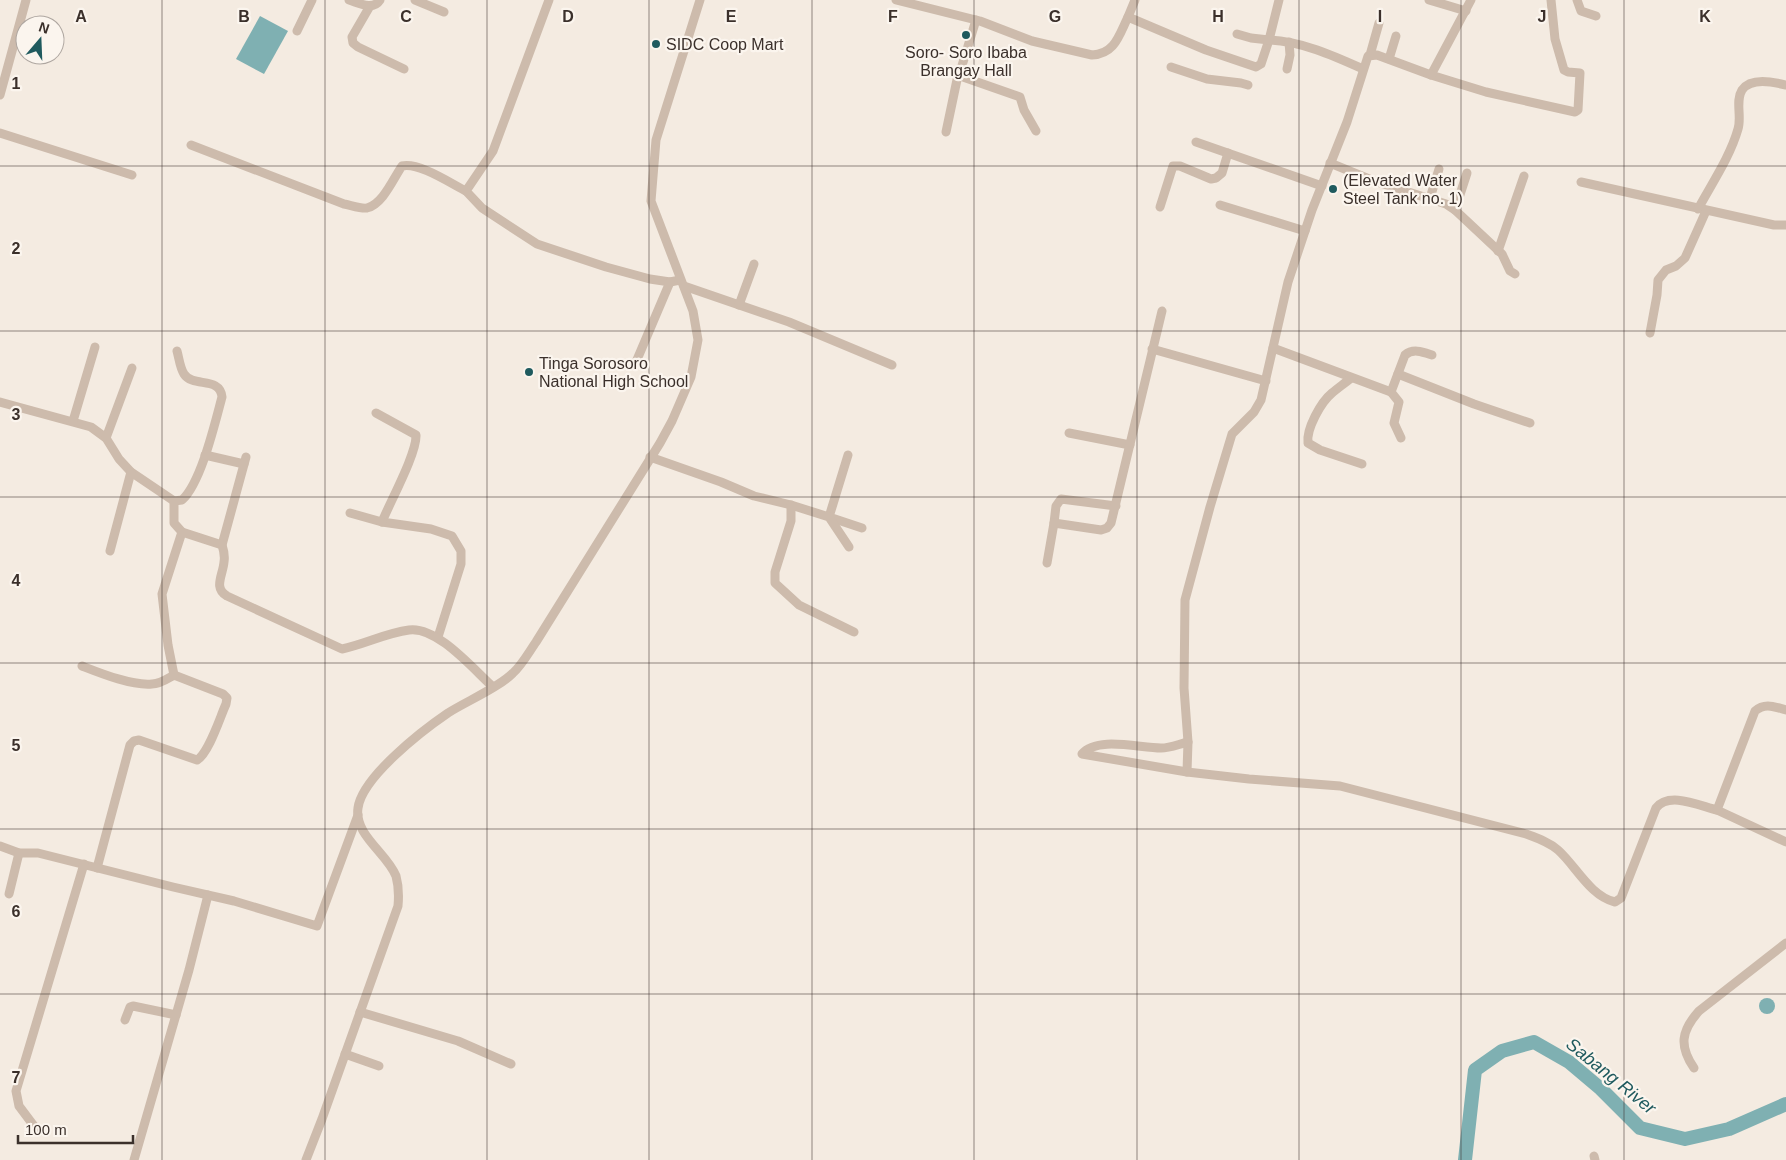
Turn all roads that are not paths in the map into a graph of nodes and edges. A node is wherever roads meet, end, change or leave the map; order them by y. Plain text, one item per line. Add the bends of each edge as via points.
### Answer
1 (26, 0) edge
2 (312, 0) edge
3 (349, 0) edge
4 (380, 0) edge
5 (415, 0) edge
6 (549, 0) edge
7 (700, 0) edge
8 (896, 0) edge
9 (1134, 0) edge
10 (1278, 0) edge
11 (1429, 0) edge
12 (1471, 0) edge
13 (1551, 0) edge
14 (1577, 0) edge
15 (916, 2) edge
16 (370, 6) junction
17 (1466, 11) junction
18 (444, 12) dead end
19 (1596, 16) dead end
20 (1128, 17) junction
21 (976, 20) junction
22 (1379, 23) dead end
23 (297, 31) dead end
24 (1237, 34) dead end
25 (1396, 36) dead end
26 (1269, 40) junction
27 (1289, 42) junction
28 (1370, 55) junction
29 (1389, 60) junction
30 (1171, 67) dead end
31 (404, 69) dead end
32 (1287, 69) dead end
33 (1363, 69) junction
34 (960, 72) junction
35 (1431, 75) junction
36 (1248, 85) dead end
37 (1786, 85) edge
38 (0, 95) edge
39 (1036, 131) dead end
40 (946, 132) dead end
41 (0, 133) edge
42 (1196, 142) dead end
43 (191, 145) dead end
44 (1228, 153) junction
45 (1330, 163) junction
46 (1439, 169) dead end
47 (1468, 173) dead end
48 (132, 175) dead end
49 (1524, 176) dead end
50 (1581, 182) dead end
51 (1322, 186) junction
52 (466, 192) junction
53 (1430, 198) junction
54 (1220, 205) dead end
55 (1160, 207) dead end
56 (1455, 210) junction
57 (1702, 210) junction
58 (1786, 225) edge
59 (1304, 231) junction
60 (1498, 251) junction
61 (754, 264) dead end
62 (1515, 274) dead end
63 (670, 282) junction
64 (682, 283) junction
65 (739, 305) junction
66 (1162, 311) dead end
67 (1650, 333) dead end
68 (95, 347) dead end
69 (1274, 348) junction
70 (1152, 349) junction
71 (177, 352) dead end
72 (1432, 355) dead end
73 (636, 362) dead end
74 (892, 365) dead end
75 (132, 368) dead end
76 (1398, 374) junction
77 (1351, 378) junction
78 (1266, 381) junction
79 (1391, 392) junction
80 (0, 402) edge
81 (376, 413) dead end
82 (73, 421) junction
83 (1530, 423) dead end
84 (1069, 433) dead end
85 (106, 438) junction
86 (1401, 438) dead end
87 (1130, 445) junction
88 (205, 455) junction
89 (848, 455) dead end
90 (650, 457) junction
91 (1362, 464) dead end
92 (131, 472) junction
93 (174, 501) junction
94 (791, 505) junction
95 (1116, 506) junction
96 (350, 513) dead end
97 (829, 518) junction
98 (382, 522) junction
99 (1054, 523) junction
100 (862, 528) dead end
101 (182, 532) junction
102 (222, 545) junction
103 (849, 547) dead end
104 (110, 551) dead end
105 (1047, 563) dead end
106 (854, 632) dead end
107 (438, 637) junction
108 (82, 666) dead end
109 (174, 675) junction
110 (493, 687) junction
111 (1786, 710) edge
112 (1188, 742) junction
113 (1187, 772) junction
114 (1717, 810) junction
115 (358, 816) junction
116 (1786, 842) edge
117 (0, 846) edge
118 (19, 853) junction
119 (84, 864) junction
120 (97, 868) junction
121 (9, 894) dead end
122 (208, 895) junction
123 (1786, 944) edge
124 (360, 1012) junction
125 (176, 1015) junction
126 (125, 1020) dead end
127 (346, 1054) junction
128 (511, 1064) dead end
129 (380, 1066) dead end
130 (1694, 1068) dead end
131 (37, 1130) dead end
132 (134, 1160) edge
133 (306, 1160) edge

1 - 38 street
2 - 23 street
3 - 16 street
4 - 16 street
5 - 18 street
6 - 52 street via 493,151
7 - 64 street via 656,140 651,201
8 - 15 street
9 - 20 street
10 - 26 street
11 - 17 street
12 - 17 street
13 - 35 street via 1555,39 1564,70 1580,73 1578,110 1575,112 1486,92
14 - 19 street via 1581,11
15 - 21 street
16 - 31 street via 352,37 353,43
17 - 35 street
20 - 21 street via 1115,43 1099,55 1032,41
20 - 26 street via 1256,67 1261,64
21 - 34 street
22 - 28 street
24 - 26 street
25 - 29 street
26 - 27 street
27 - 32 street
27 - 33 street
28 - 29 street
28 - 33 street
29 - 35 street
30 - 36 street via 1207,79
33 - 45 street
34 - 39 street via 963,77 1020,97
34 - 40 street
37 - 57 street via 1759,82 1742,90 1738,100 1739,127
41 - 48 street
42 - 44 street
43 - 52 street via 344,204 366,208 382,197 402,166 408,165
44 - 51 street
44 - 55 street via 1222,173 1216,178 1173,166
45 - 51 street
45 - 53 street
46 - 53 street
47 - 56 street
49 - 60 street
50 - 57 street
51 - 59 street
52 - 63 street via 482,208 537,244 606,267
53 - 56 street
54 - 59 street
56 - 60 street
57 - 58 street
57 - 67 street via 1685,258 1666,270 1658,280
59 - 69 street via 1288,282
60 - 62 street
61 - 65 street
63 - 64 street
63 - 73 street
64 - 65 street
64 - 90 street via 693,312 698,340 693,368 672,421
65 - 74 street
66 - 70 street
68 - 82 street
69 - 77 street
69 - 78 street
70 - 78 street
70 - 87 street
71 - 88 street via 184,375 217,386 222,392
72 - 76 street via 1414,350 1408,352
75 - 85 street
76 - 79 street
76 - 83 street
77 - 79 street
77 - 91 street via 1330,394 1316,415 1308,443
78 - 112 street via 1254,412 1232,434 1186,600 1184,688
79 - 86 street via 1398,402 1394,423
80 - 82 street
81 - 98 street via 416,434 407,465
82 - 85 street via 91,427
84 - 87 street
85 - 92 street
87 - 95 street
88 - 93 street via 186,496
88 - 102 street via 245,460
89 - 97 street
90 - 94 street via 754,496
90 - 110 street via 536,642 513,673
92 - 93 street
92 - 104 street
93 - 101 street via 174,522
94 - 97 street
94 - 106 street via 791,521 775,572 775,583 799,604
95 - 99 street via 1111,523 1101,530
95 - 99 street via 1061,499 1056,506
96 - 98 street
97 - 100 street
97 - 103 street
98 - 107 street via 431,529 452,536 458,543 462,564
99 - 105 street
101 - 102 street
101 - 109 street via 162,594
102 - 107 street via 225,561 219,586 222,593 337,648 349,648 370,639 410,630 421,630
107 - 110 street
108 - 109 street via 112,677 150,685
109 - 120 street via 223,694 227,698 226,704 206,750 197,760 139,740 130,745
110 - 115 street via 448,714 388,760 362,795
111 - 114 street via 1766,705 1756,711
112 - 113 street
112 - 113 street via 1168,747 1100,745 1090,747 1082,754
113 - 114 street via 1340,786 1526,834 1556,848 1597,892 1615,902 1622,898 1660,803 1678,800
114 - 116 street
115 - 122 street via 317,926
115 - 124 street via 362,829 395,875 400,892 398,906
117 - 118 street
118 - 119 street via 38,853
118 - 121 street
119 - 120 street
119 - 131 street via 16,1091 19,1106
120 - 122 street
122 - 125 street
123 - 130 street via 1690,1021 1685,1029 1684,1047
124 - 127 street
124 - 128 street via 458,1041
125 - 126 street via 133,1006
125 - 132 street
127 - 129 street
127 - 133 street

